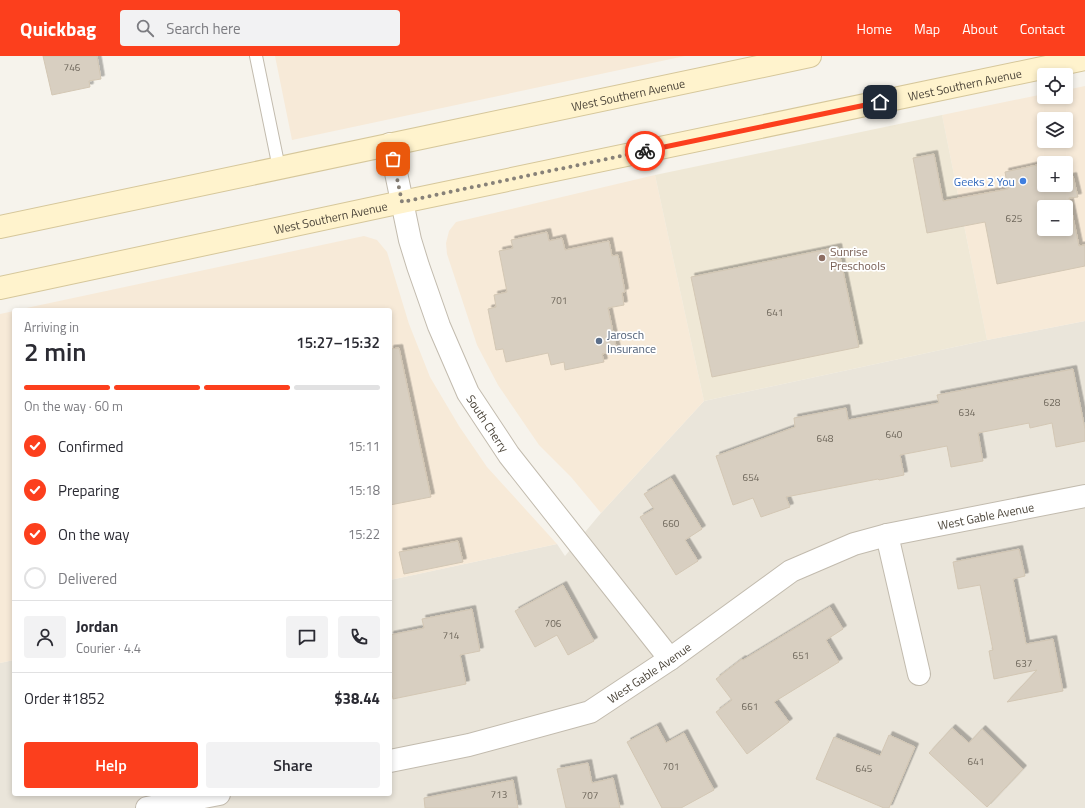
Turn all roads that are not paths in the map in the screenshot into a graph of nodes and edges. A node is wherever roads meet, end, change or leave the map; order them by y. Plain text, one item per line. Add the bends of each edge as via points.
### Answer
1 (256, 56) edge
2 (810, 56) edge
3 (1085, 59) edge
4 (390, 144) junction
5 (279, 168) junction
6 (402, 202) junction
7 (0, 227) edge
8 (0, 288) edge
9 (1085, 496) edge
10 (887, 535) junction
11 (670, 659) junction
12 (919, 674) dead end
13 (392, 761) edge
14 (209, 796) edge
15 (147, 808) edge

1 - 5 lane
2 - 4 main road, West Southern Avenue
3 - 6 main road, West Southern Avenue
4 - 5 main road, West Southern Avenue
4 - 6 street, South Cherry
5 - 7 main road, West Southern Avenue
6 - 8 main road, West Southern Avenue
6 - 11 street, South Cherry via 420,272 439,326 468,393 509,455
9 - 10 street, West Gable Avenue
10 - 11 street, West Gable Avenue via 854,544 791,571
10 - 12 street
11 - 13 street, West Gable Avenue via 590,712 469,745
14 - 15 street

